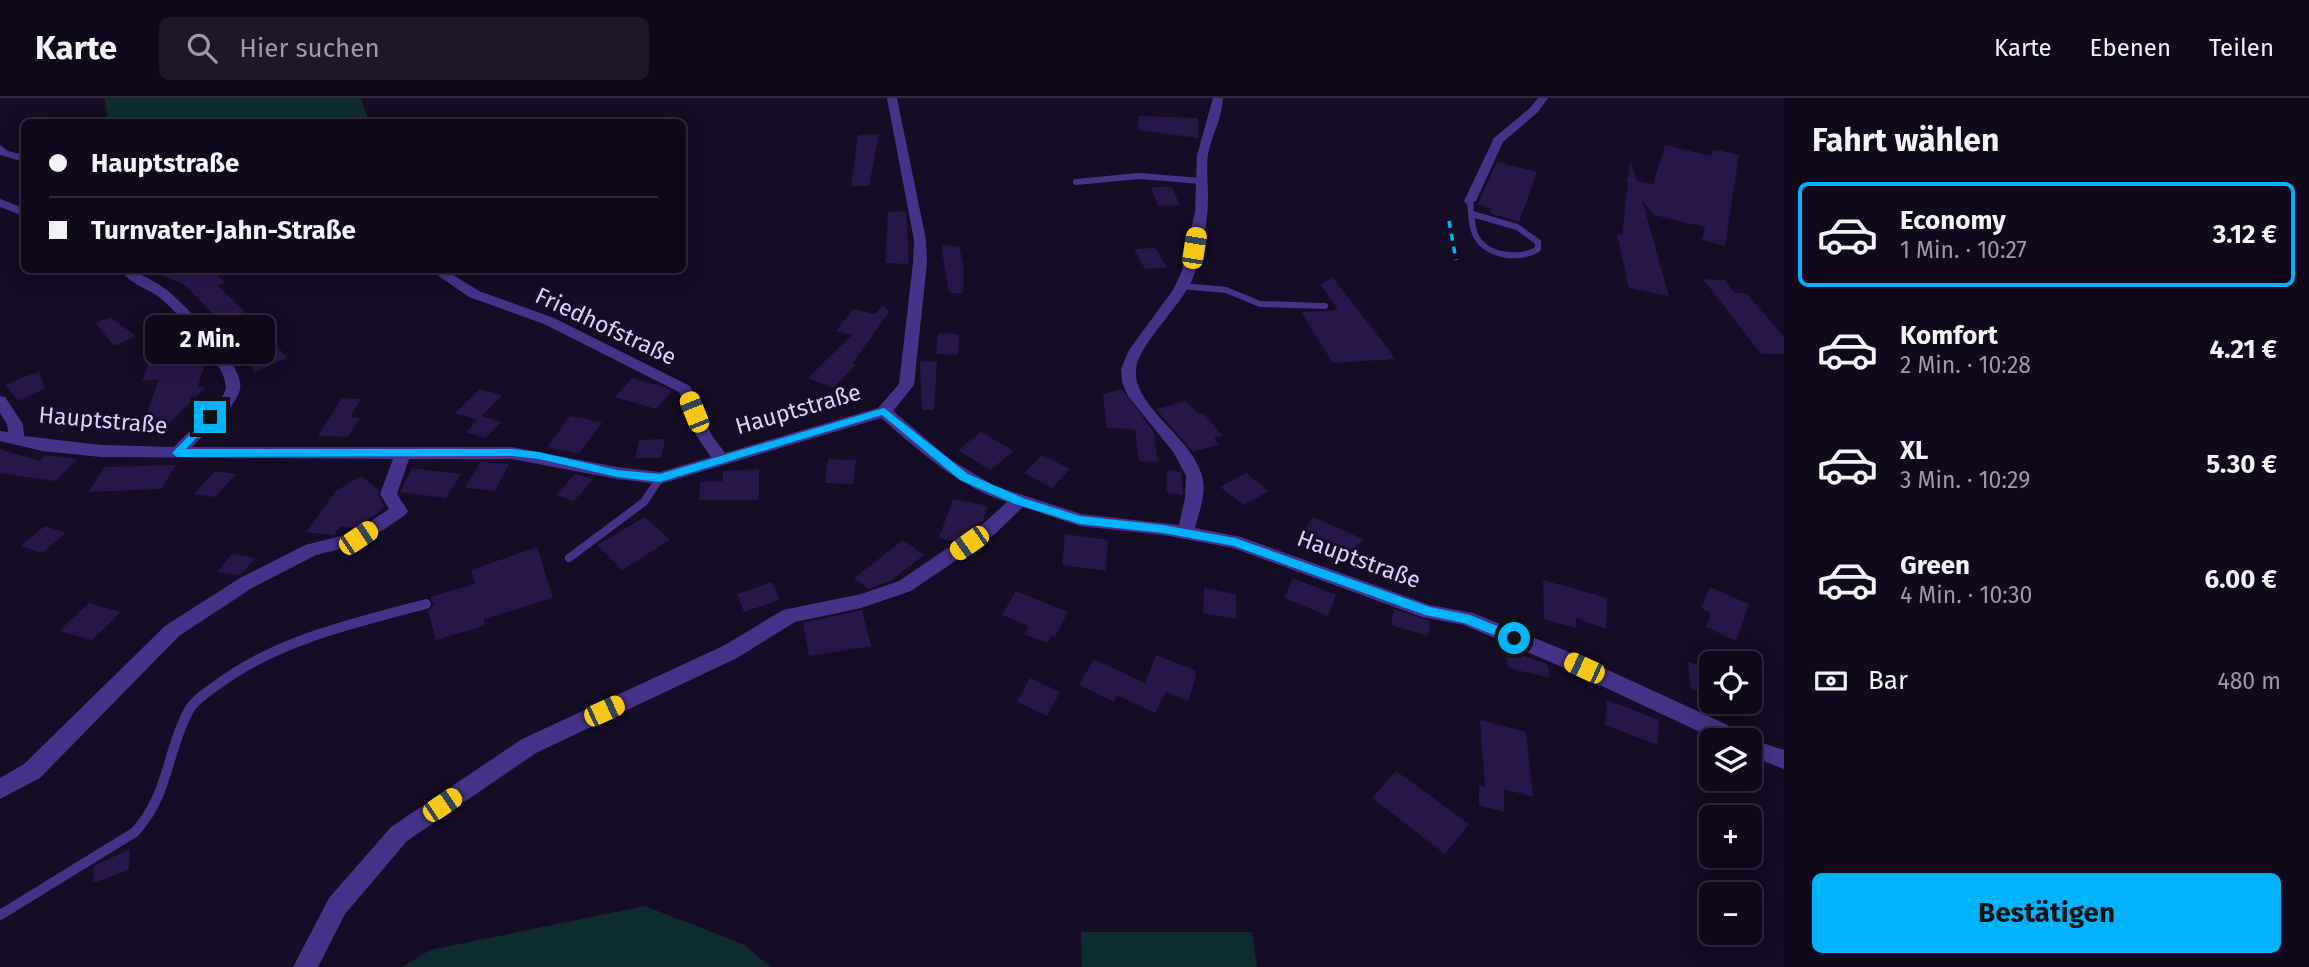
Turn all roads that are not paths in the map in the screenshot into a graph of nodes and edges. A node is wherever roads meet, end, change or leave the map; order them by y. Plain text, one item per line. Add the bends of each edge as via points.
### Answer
1 (892, 98) edge
2 (1218, 98) edge
3 (1543, 98) edge
4 (0, 148) edge
5 (21, 158) edge
6 (1202, 181) junction
7 (1076, 182) dead end
8 (1470, 201) joint
9 (0, 203) edge
10 (21, 211) edge
11 (1472, 214) junction
12 (129, 273) edge
13 (442, 273) edge
14 (1182, 286) junction
15 (1325, 306) dead end
16 (0, 401) edge
17 (884, 411) junction
18 (8, 436) edge
19 (177, 453) junction
20 (403, 454) junction
21 (721, 459) junction
22 (660, 478) junction
23 (1019, 501) junction
24 (1185, 534) junction
25 (569, 558) dead end
26 (426, 604) dead end
27 (1712, 728) edge
28 (1762, 751) edge
29 (1784, 760) edge
30 (0, 789) edge
31 (0, 915) edge
32 (305, 967) edge

1 - 17 street via 920,240 920,263 906,384
2 - 6 street via 1217,118 1203,149
3 - 8 street via 1497,140
4 - 5 street
6 - 7 lane via 1145,174
6 - 14 street via 1194,248
8 - 11 lane
9 - 10 street
11 - 11 lane via 1476,238 1486,246 1522,257 1538,249 1538,242 1517,227
12 - 19 street via 162,293 232,375 230,397
13 - 21 street, Friedhofstraße via 474,294 549,321 685,388 704,435
14 - 15 lane via 1226,290 1261,304
14 - 24 street via 1153,332 1131,356 1127,372 1133,392 1194,474
16 - 18 street, Hauptstraße via 15,424
17 - 21 street, Hauptstraße
17 - 23 street, Hauptstraße via 964,477
18 - 19 street, Hauptstraße via 101,451
19 - 20 street, Hauptstraße
20 - 22 street, Hauptstraße via 512,453
20 - 30 street via 388,494 399,510 358,538 311,550 246,583 172,631 32,771
21 - 22 street, Hauptstraße
22 - 25 lane via 644,502
23 - 24 street, Hauptstraße via 1080,520
23 - 32 street via 989,529 905,586 861,601 790,615 730,652 529,746 399,834 337,906
24 - 27 street, Hauptstraße via 1235,542 1429,612 1466,618
26 - 31 lane via 267,653 232,672 187,712 153,814 135,832
28 - 29 street

